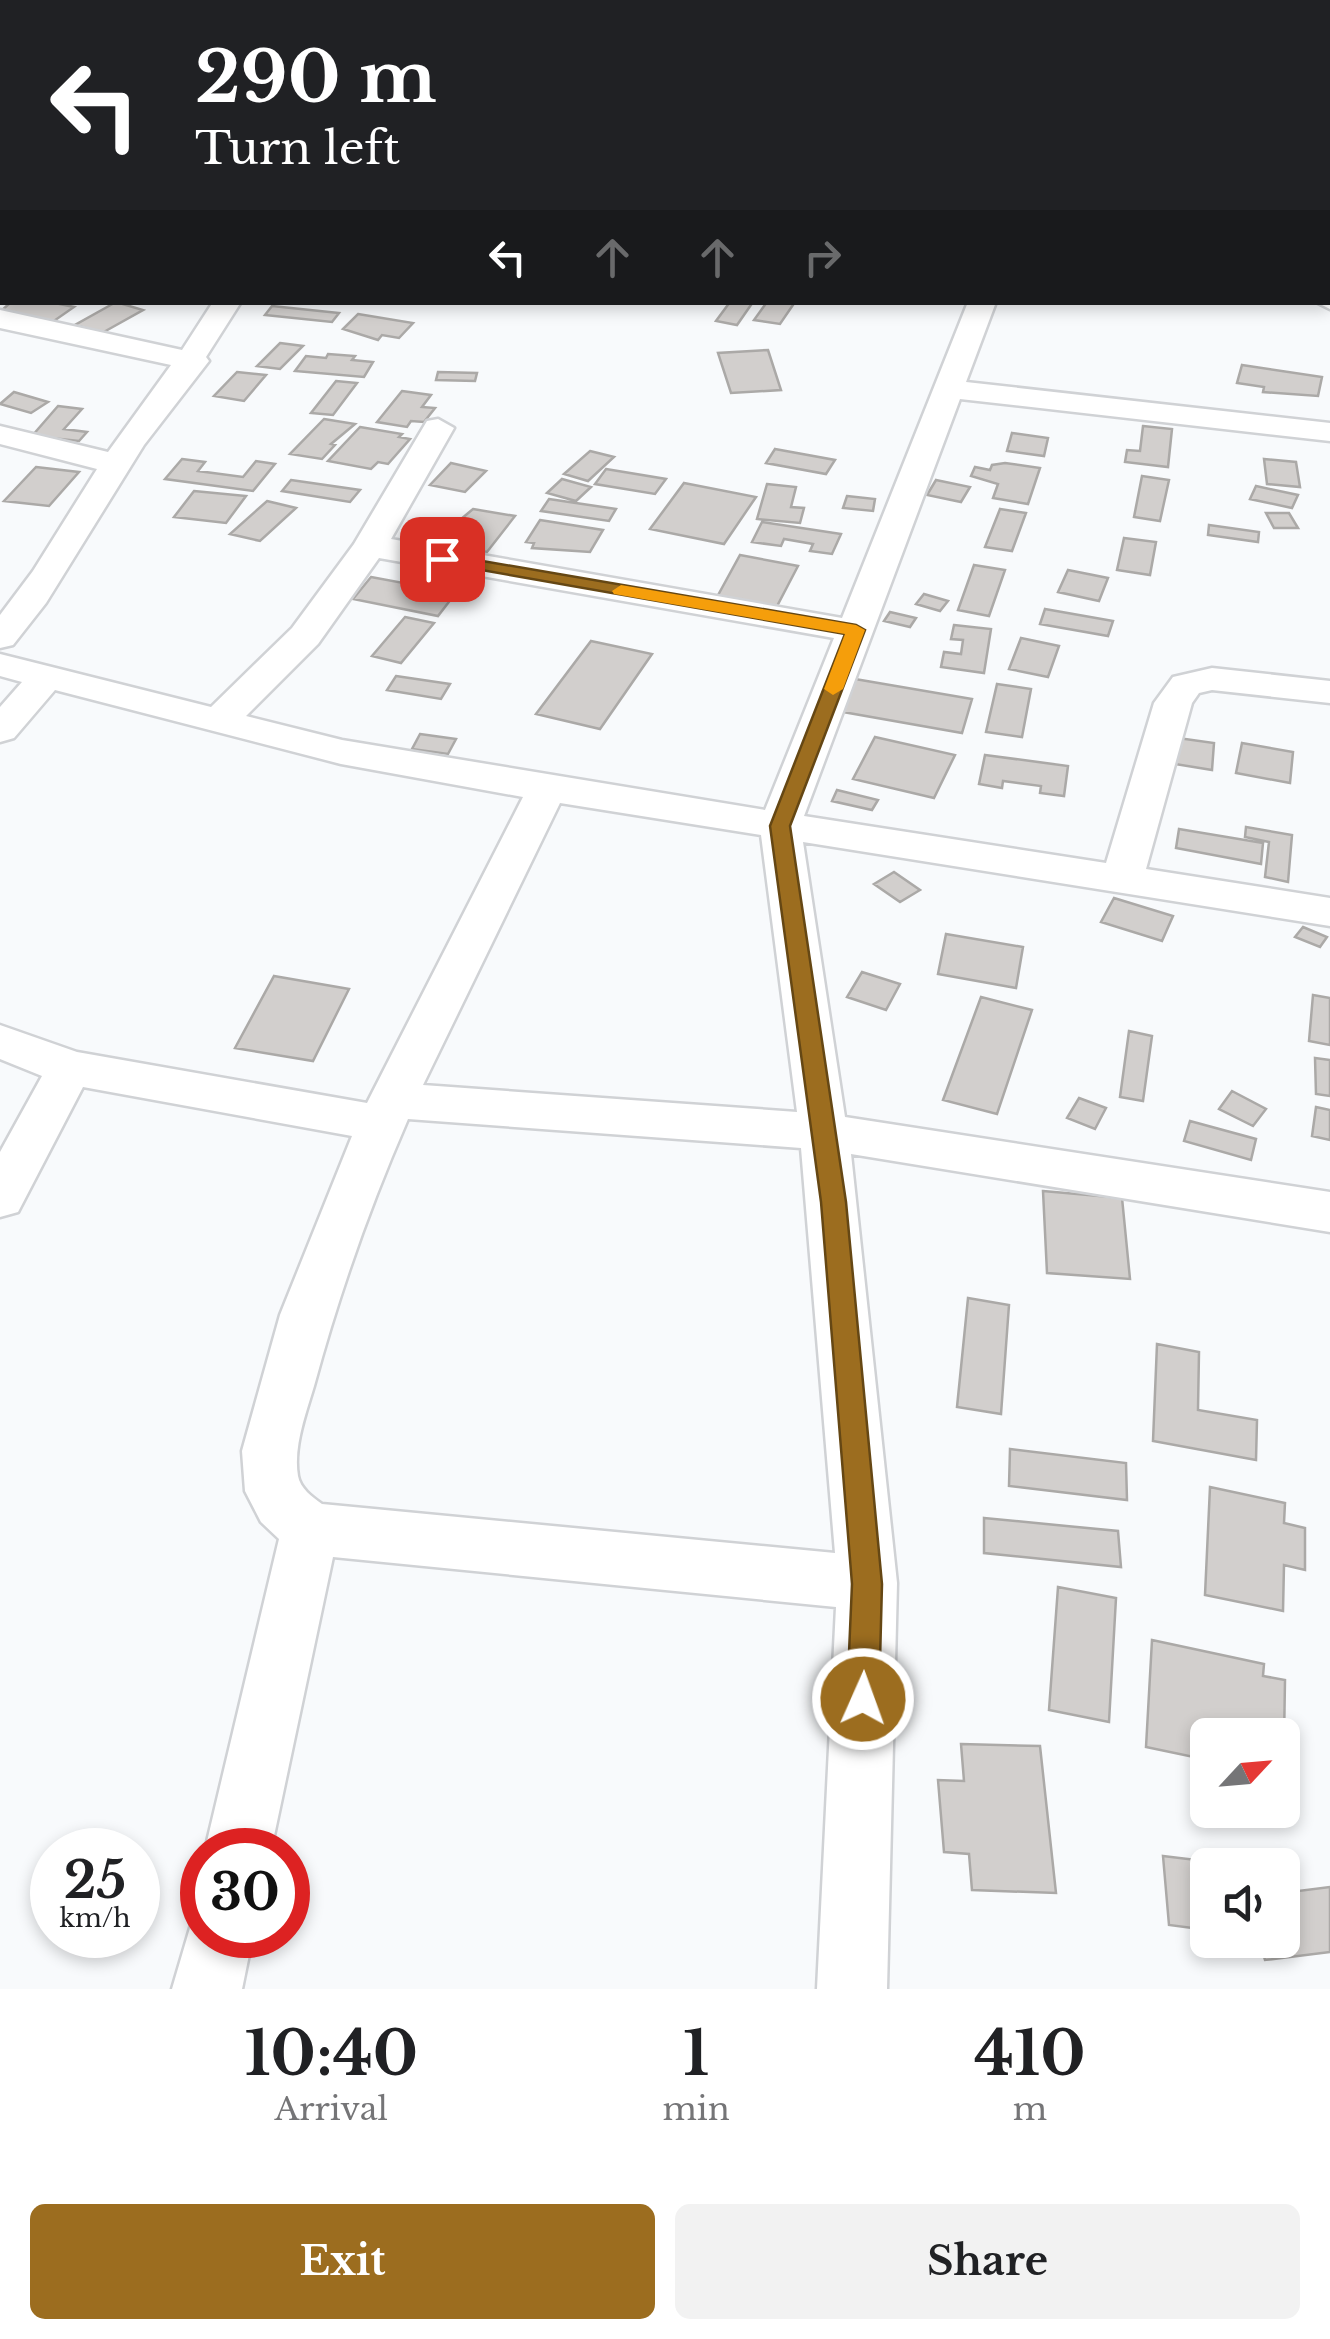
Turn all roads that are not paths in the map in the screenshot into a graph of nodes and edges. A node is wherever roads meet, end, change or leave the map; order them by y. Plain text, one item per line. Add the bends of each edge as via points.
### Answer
1 (226, 305) edge
2 (981, 305) edge
3 (0, 318) edge
4 (194, 360) junction
5 (950, 389) junction
6 (438, 428) dead end
7 (1330, 432) edge
8 (0, 435) edge
9 (116, 464) junction
10 (370, 546) junction
11 (856, 630) junction
12 (0, 637) edge
13 (0, 666) edge
14 (47, 677) junction
15 (1330, 692) edge
16 (219, 721) junction
17 (0, 730) edge
18 (546, 789) junction
19 (780, 826) junction
20 (1122, 879) junction
21 (1330, 912) edge
22 (0, 1040) edge
23 (70, 1068) junction
24 (386, 1111) junction
25 (824, 1132) junction
26 (0, 1198) edge
27 (1330, 1212) edge
28 (310, 1529) junction
29 (867, 1584) junction
30 (243, 1828) edge
31 (214, 1958) edge
32 (207, 1989) edge
33 (852, 1989) edge

1 - 4 street
2 - 5 street
3 - 4 street
4 - 9 street
5 - 7 street
5 - 11 street
6 - 10 street
8 - 9 street
9 - 12 street via 40,592
10 - 11 street
10 - 16 street via 305,636
11 - 19 street
13 - 14 street
14 - 16 street
14 - 17 street
15 - 20 street via 1212,679 1186,685 1173,702
16 - 18 street via 341,752
18 - 19 street
18 - 24 street
19 - 20 street
19 - 25 street
20 - 21 street
22 - 23 street
23 - 24 street
23 - 26 street
24 - 25 street
24 - 28 street via 305,1312 275,1430 270,1482 287,1512
25 - 27 street
25 - 29 street
28 - 29 street
28 - 30 street
29 - 33 street
31 - 32 street

